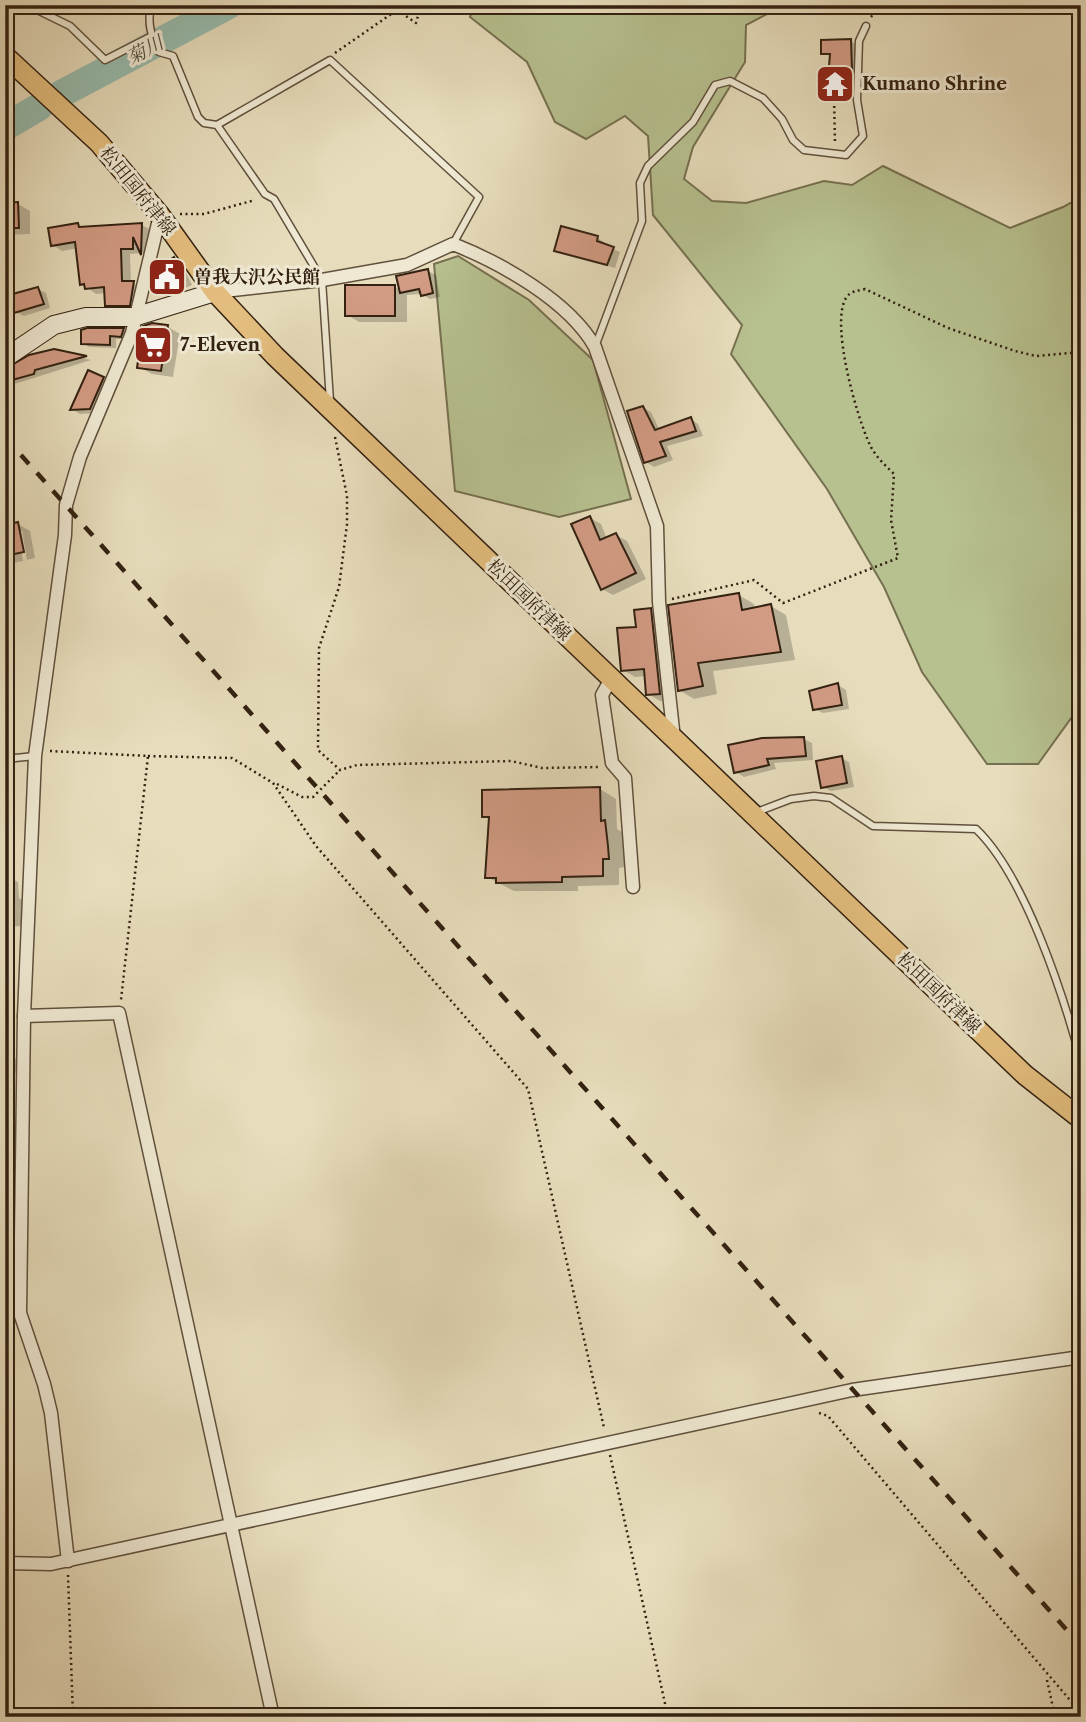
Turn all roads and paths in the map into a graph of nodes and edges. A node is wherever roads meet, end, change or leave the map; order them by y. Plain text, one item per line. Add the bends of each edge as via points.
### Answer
1 (27, 5) edge
2 (151, 5) edge
3 (421, 5) edge
4 (878, 5) edge
5 (396, 8) edge
6 (866, 26) joint
7 (152, 36) junction
8 (5, 55) edge
9 (330, 60) junction
10 (834, 95) dead end
11 (216, 125) junction
12 (835, 127) dead end
13 (265, 194) junction
14 (159, 215) junction
15 (453, 244) junction
16 (322, 280) junction
17 (215, 292) junction
18 (134, 317) junction
19 (596, 347) junction
20 (1081, 352) edge
21 (5, 359) edge
22 (334, 413) junction
23 (659, 602) junction
24 (611, 679) junction
25 (674, 739) junction
26 (35, 753) junction
27 (148, 756) junction
28 (5, 759) edge
29 (612, 763) junction
30 (340, 770) junction
31 (274, 783) junction
32 (751, 814) junction
33 (633, 887) dead end
34 (119, 1013) junction
35 (24, 1016) junction
36 (1081, 1061) edge
37 (1081, 1119) edge
38 (1081, 1357) edge
39 (817, 1412) dead end
40 (607, 1443) junction
41 (231, 1527) junction
42 (68, 1561) junction
43 (5, 1563) edge
44 (1047, 1676) junction
45 (1081, 1713) edge
46 (73, 1717) edge
47 (273, 1717) edge
48 (668, 1717) edge
49 (1055, 1717) edge

1 - 7 lane via 70,26 105,60
2 - 7 lane via 148,24
3 - 5 path via 416,23
4 - 6 path
5 - 9 path
6 - 19 lane via 859,41 857,100 863,136 846,155 804,150 763,98 730,81 715,85 693,122 648,166 640,183 642,221
7 - 11 lane via 159,52 173,56 198,117
8 - 14 main road, 松田国府津線 via 99,143
9 - 11 lane
9 - 15 lane via 479,197
10 - 12 path
11 - 13 lane
13 - 14 path via 250,203 204,214
13 - 16 lane via 274,199
14 - 17 main road, 松田国府津線
14 - 18 street
15 - 16 street via 407,265
15 - 19 street via 490,258 527,283 570,316
16 - 17 street
16 - 22 lane
17 - 18 main road
17 - 22 main road, 松田国府津線
18 - 21 main road via 86,317 54,325
18 - 26 street via 132,333 80,457 66,505
19 - 23 street via 657,526
20 - 23 path via 1036,356 1015,351 948,328 865,289 854,291 846,297 842,332 870,446 894,474 891,520 898,558 783,603 754,580
22 - 24 main road, 松田国府津線
22 - 30 path via 347,524 339,587 319,648 316,743
23 - 25 street
24 - 25 main road, 松田国府津線
24 - 29 street via 602,695
25 - 32 main road, 松田国府津線
26 - 27 path
26 - 28 lane
26 - 35 street
27 - 31 path via 232,758
27 - 34 path
29 - 30 path via 542,768 497,761 357,765
29 - 33 street via 625,778
30 - 31 path via 313,797 302,797
31 - 40 path via 316,846 528,1089
32 - 36 lane via 790,799 814,796 831,798 873,826 975,829 997,851 1038,935
32 - 37 main road, 松田国府津線 via 1026,1075
34 - 35 street
34 - 41 street
35 - 42 street via 20,1313 54,1430
38 - 40 street via 852,1391
39 - 44 path via 828,1416
40 - 41 street
40 - 48 path
41 - 42 street
41 - 47 street
42 - 43 street
42 - 46 path
44 - 45 path
44 - 49 path

